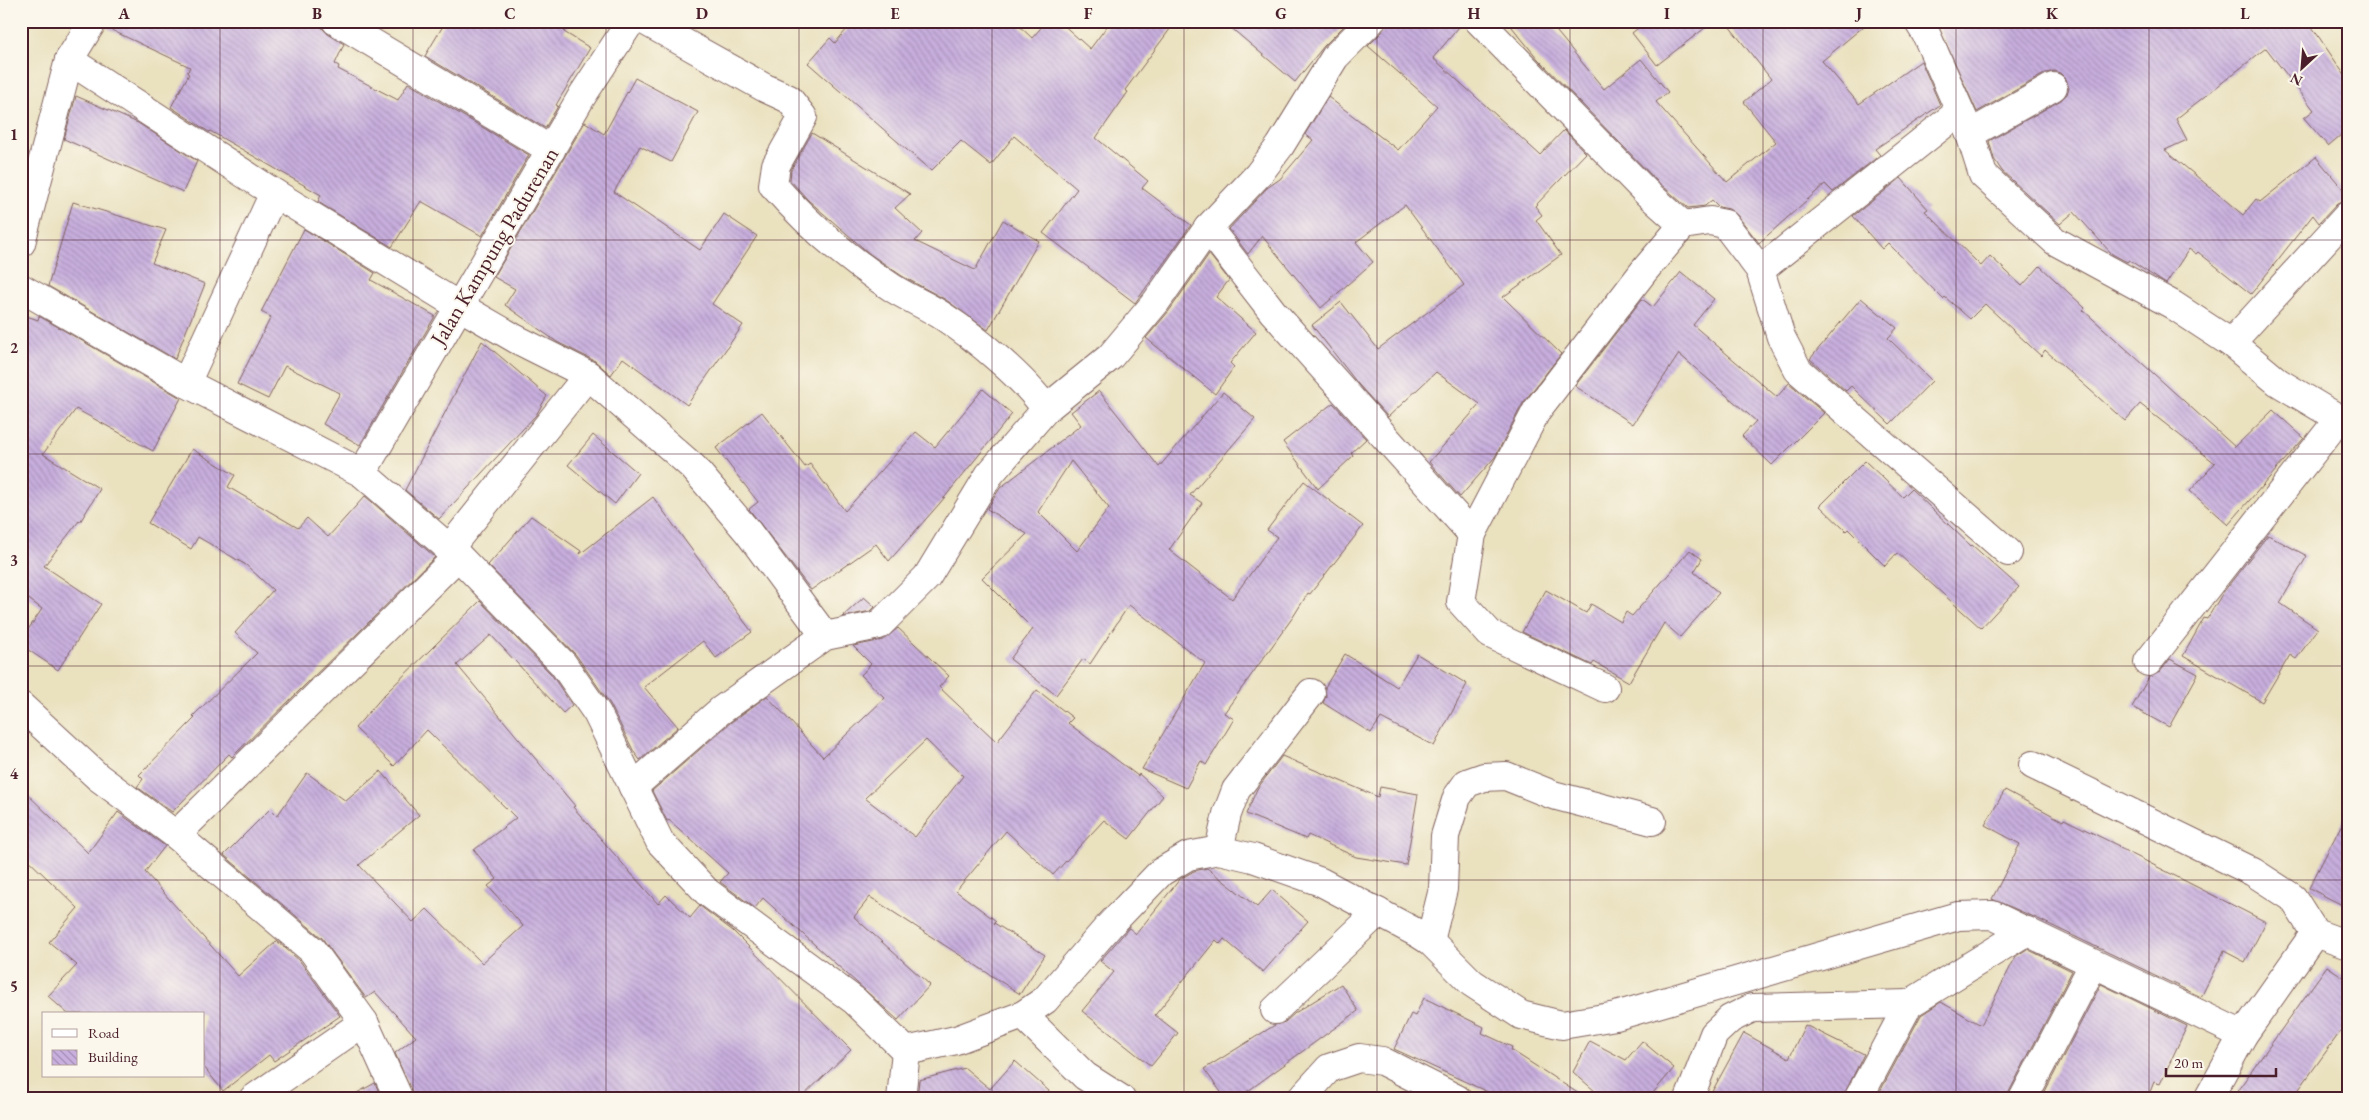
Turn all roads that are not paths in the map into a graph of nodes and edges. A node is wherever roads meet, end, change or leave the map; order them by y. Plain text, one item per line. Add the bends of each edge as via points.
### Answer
1 (93, 21) edge
2 (336, 21) edge
3 (631, 21) edge
4 (645, 21) edge
5 (1371, 21) edge
6 (1479, 21) edge
7 (1918, 21) edge
8 (69, 60) junction
9 (2053, 87) dead end
10 (1964, 123) junction
11 (551, 150) junction
12 (274, 193) junction
13 (2348, 215) edge
14 (1683, 226) junction
15 (1208, 228) junction
16 (21, 243) edge
17 (1760, 270) junction
18 (21, 288) edge
19 (458, 306) junction
20 (2231, 342) junction
21 (588, 375) junction
22 (186, 382) junction
23 (1046, 409) junction
24 (2343, 422) edge
25 (362, 472) junction
26 (1472, 534) junction
27 (2008, 552) dead end
28 (453, 553) junction
29 (826, 636) junction
30 (2148, 662) dead end
31 (1605, 688) dead end
32 (1311, 693) dead end
33 (21, 706) edge
34 (2033, 765) dead end
35 (633, 786) junction
36 (1652, 820) dead end
37 (176, 835) junction
38 (1220, 850) junction
39 (1378, 912) junction
40 (2026, 931) junction
41 (2315, 933) junction
42 (1430, 941) junction
43 (2348, 945) edge
44 (2092, 965) junction
45 (1909, 1004) junction
46 (1275, 1010) dead end
47 (1023, 1015) junction
48 (364, 1022) junction
49 (2243, 1035) junction
50 (906, 1051) junction
51 (253, 1099) edge
52 (399, 1099) edge
53 (901, 1099) edge
54 (1121, 1099) edge
55 (1300, 1099) edge
56 (1457, 1099) edge
57 (1689, 1099) edge
58 (1858, 1099) edge
59 (2023, 1099) edge
60 (2208, 1099) edge

1 - 8 street
2 - 11 street
3 - 11 street, Jalan Kampung Padurenan
4 - 23 street via 789,99 803,117 776,165 773,185 796,212 843,252 894,289 944,317 1034,392
5 - 15 street via 1335,57 1280,146 1258,175
6 - 14 street via 1646,193
7 - 10 street
8 - 12 street
8 - 16 street
9 - 10 street
10 - 17 street
10 - 20 street via 1983,175 2055,241 2172,305
11 - 19 street, Jalan Kampung Padurenan
12 - 19 street
12 - 22 street
13 - 20 street
14 - 17 street via 1710,221 1725,224
14 - 26 street via 1644,271 1538,410
15 - 23 street via 1156,302 1110,357
15 - 26 street via 1273,312
17 - 27 street via 1781,337 1798,370
18 - 22 street
19 - 21 street
19 - 25 street, Jalan Kampung Padurenan
20 - 24 street via 2278,382
21 - 28 street
21 - 29 street via 694,467 748,532
22 - 25 street
23 - 29 street via 989,474 927,577 879,625
24 - 30 street
25 - 28 street
26 - 31 street via 1461,602 1490,634
28 - 35 street via 563,664 597,712
28 - 37 street
29 - 35 street via 720,710
32 - 38 street via 1236,790 1227,814
33 - 37 street via 98,777
34 - 41 street via 2253,872 2293,898
35 - 50 street via 660,842 707,892 855,1001
36 - 42 street via 1553,795 1506,776 1484,777 1467,783 1457,797 1445,836 1443,889
37 - 48 street via 312,950
38 - 39 street via 1321,882
38 - 47 street via 1188,856 1161,872 1045,1000
39 - 42 street
39 - 46 street
40 - 42 street via 1992,915 1958,916 1616,1016 1562,1025 1521,1015 1472,983
40 - 44 street
40 - 45 street
41 - 43 street
41 - 49 street
44 - 49 street
44 - 59 street
45 - 57 street via 1752,1008 1730,1020 1714,1034
45 - 58 street
47 - 50 street via 956,1040
47 - 54 street via 1085,1076
48 - 51 street
48 - 52 street
49 - 60 street
50 - 53 street
55 - 56 street via 1328,1068 1358,1058 1382,1061

